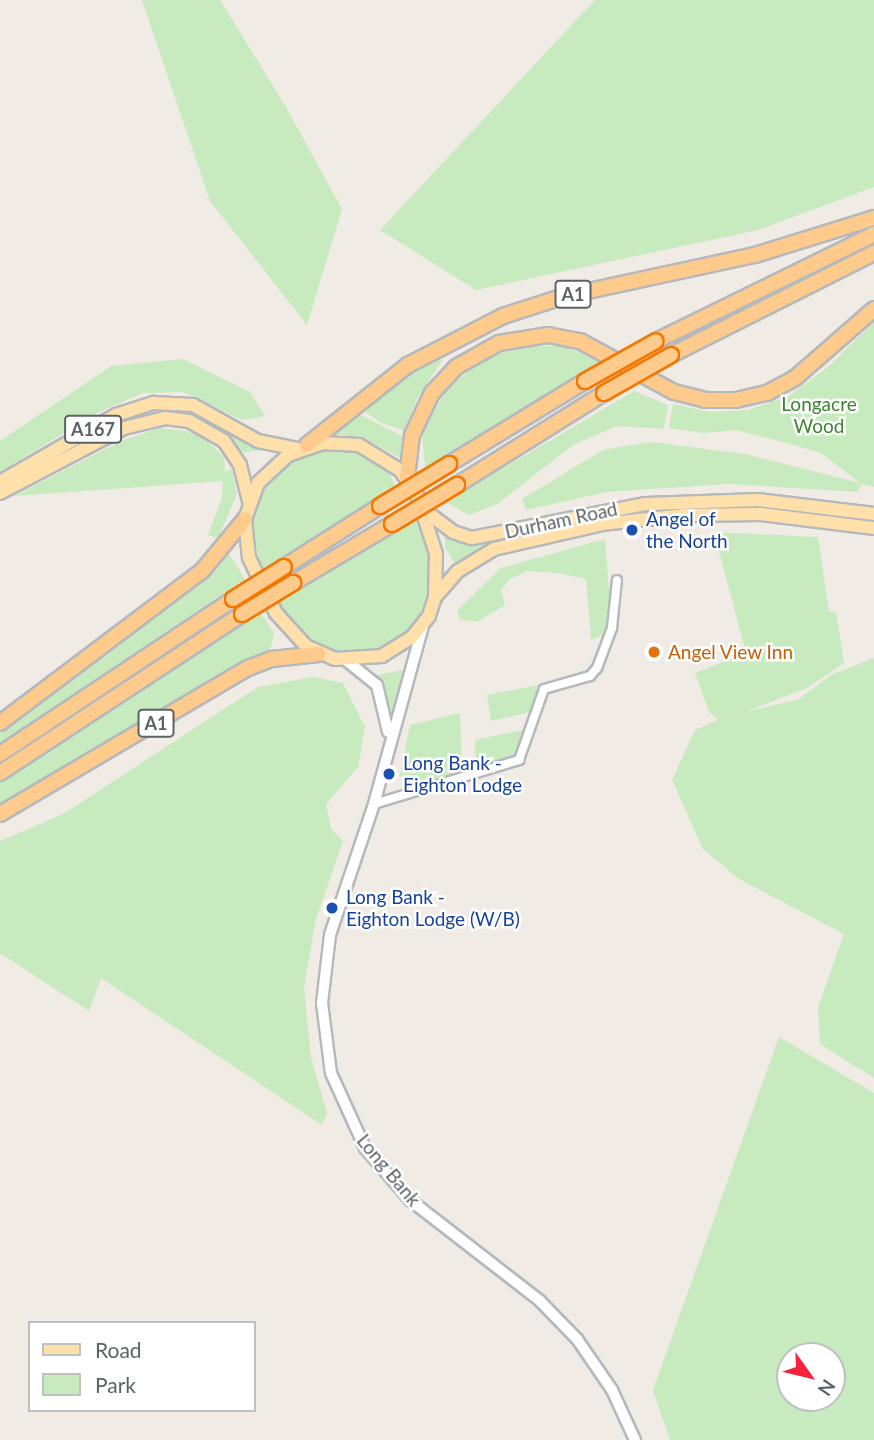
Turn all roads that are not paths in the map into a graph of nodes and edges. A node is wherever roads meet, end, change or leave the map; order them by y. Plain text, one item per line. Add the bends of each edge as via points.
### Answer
1 (874, 218) edge
2 (874, 234) edge
3 (874, 253) edge
4 (874, 309) edge
5 (302, 447) junction
6 (407, 478) junction
7 (0, 482) edge
8 (0, 493) edge
9 (249, 502) junction
10 (423, 510) junction
11 (874, 514) edge
12 (245, 519) junction
13 (874, 528) edge
14 (617, 580) dead end
15 (435, 597) junction
16 (424, 623) junction
17 (319, 653) junction
18 (347, 661) junction
19 (0, 723) edge
20 (389, 742) junction
21 (0, 754) edge
22 (0, 773) edge
23 (374, 804) junction
24 (0, 814) edge
25 (635, 1440) edge

1 - 5 highway, A1 via 755,255 576,293 503,316 408,365
2 - 21 highway, bridge via 585,381 284,567
3 - 22 highway, A1, bridge via 604,393 242,614
4 - 6 highway, A1 via 794,378 767,393 736,400 705,400 674,392 580,341 540,336 499,343 456,367 432,393 412,435
5 - 6 main road, A167 via 359,445 381,455
5 - 7 main road, A167 via 258,441 192,405 154,403 116,415
5 - 9 main road, A167 via 265,474
6 - 10 main road, A167
8 - 9 main road, A167 via 124,428 166,418 189,421 224,440 240,465
9 - 12 main road, A167
10 - 11 main road, Durham Road / A167 via 453,532 472,538 646,504 758,500
10 - 15 main road, A167 via 436,554
12 - 17 main road, A167 via 249,558 264,592 286,629
12 - 19 highway via 202,571
13 - 15 main road, Durham Road / A167 via 761,514 685,515 602,524 494,549 458,571
14 - 23 street via 612,628 597,668 590,676 544,689 519,760
15 - 16 main road, A167
16 - 18 main road, A167 via 398,649
16 - 20 main road, Long Bank
17 - 18 main road, A167
17 - 24 highway, A1 via 272,659 248,668
18 - 20 main road, Long Bank via 377,685
20 - 23 main road, Long Bank
23 - 25 main road, Long Bank via 323,969 323,1037 345,1110 365,1148 410,1200 530,1293 577,1339 612,1390

